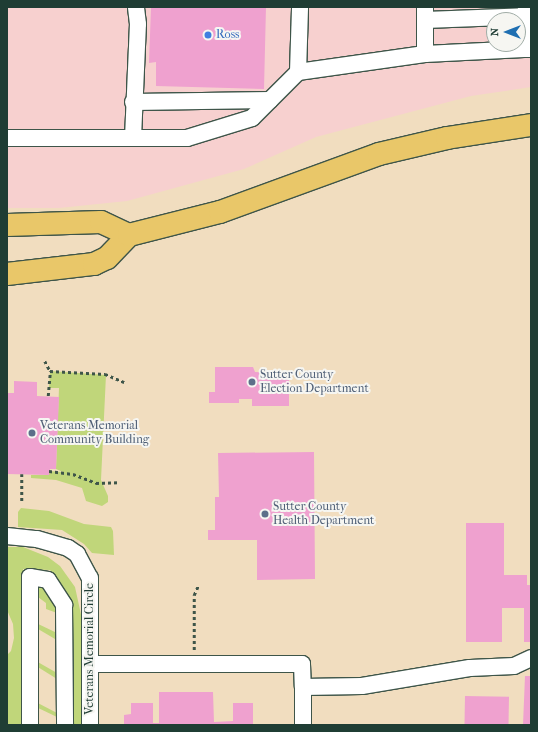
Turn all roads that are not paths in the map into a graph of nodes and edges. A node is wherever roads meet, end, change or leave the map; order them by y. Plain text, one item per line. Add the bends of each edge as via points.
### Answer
1 (136, 7) edge
2 (300, 7) edge
3 (528, 13) edge
4 (425, 14) edge
5 (528, 49) edge
6 (425, 54) junction
7 (298, 72) junction
8 (270, 100) junction
9 (134, 102) junction
10 (531, 125) edge
11 (7, 138) edge
12 (132, 138) junction
13 (7, 225) edge
14 (129, 235) junction
15 (7, 274) edge
16 (7, 536) edge
17 (531, 658) edge
18 (90, 664) junction
19 (303, 687) junction
20 (30, 725) edge
21 (65, 725) edge
22 (90, 725) edge
23 (303, 725) edge

1 - 9 street via 138,24
2 - 7 street
3 - 4 street
3 - 5 street
4 - 6 street
5 - 6 street
6 - 7 street
7 - 8 street
8 - 9 street
8 - 12 street via 252,118 187,138
9 - 12 street
10 - 14 highway via 447,138 379,154 220,212
11 - 12 street
13 - 14 highway via 101,222
14 - 15 highway via 107,258 94,264
16 - 18 street, Veterans Memorial Circle via 58,544 77,554 90,578
17 - 19 street via 514,666 470,668 362,686
18 - 19 street via 302,664
18 - 22 street, Veterans Memorial Circle
19 - 23 street
20 - 21 street via 30,577 48,580 64,605

